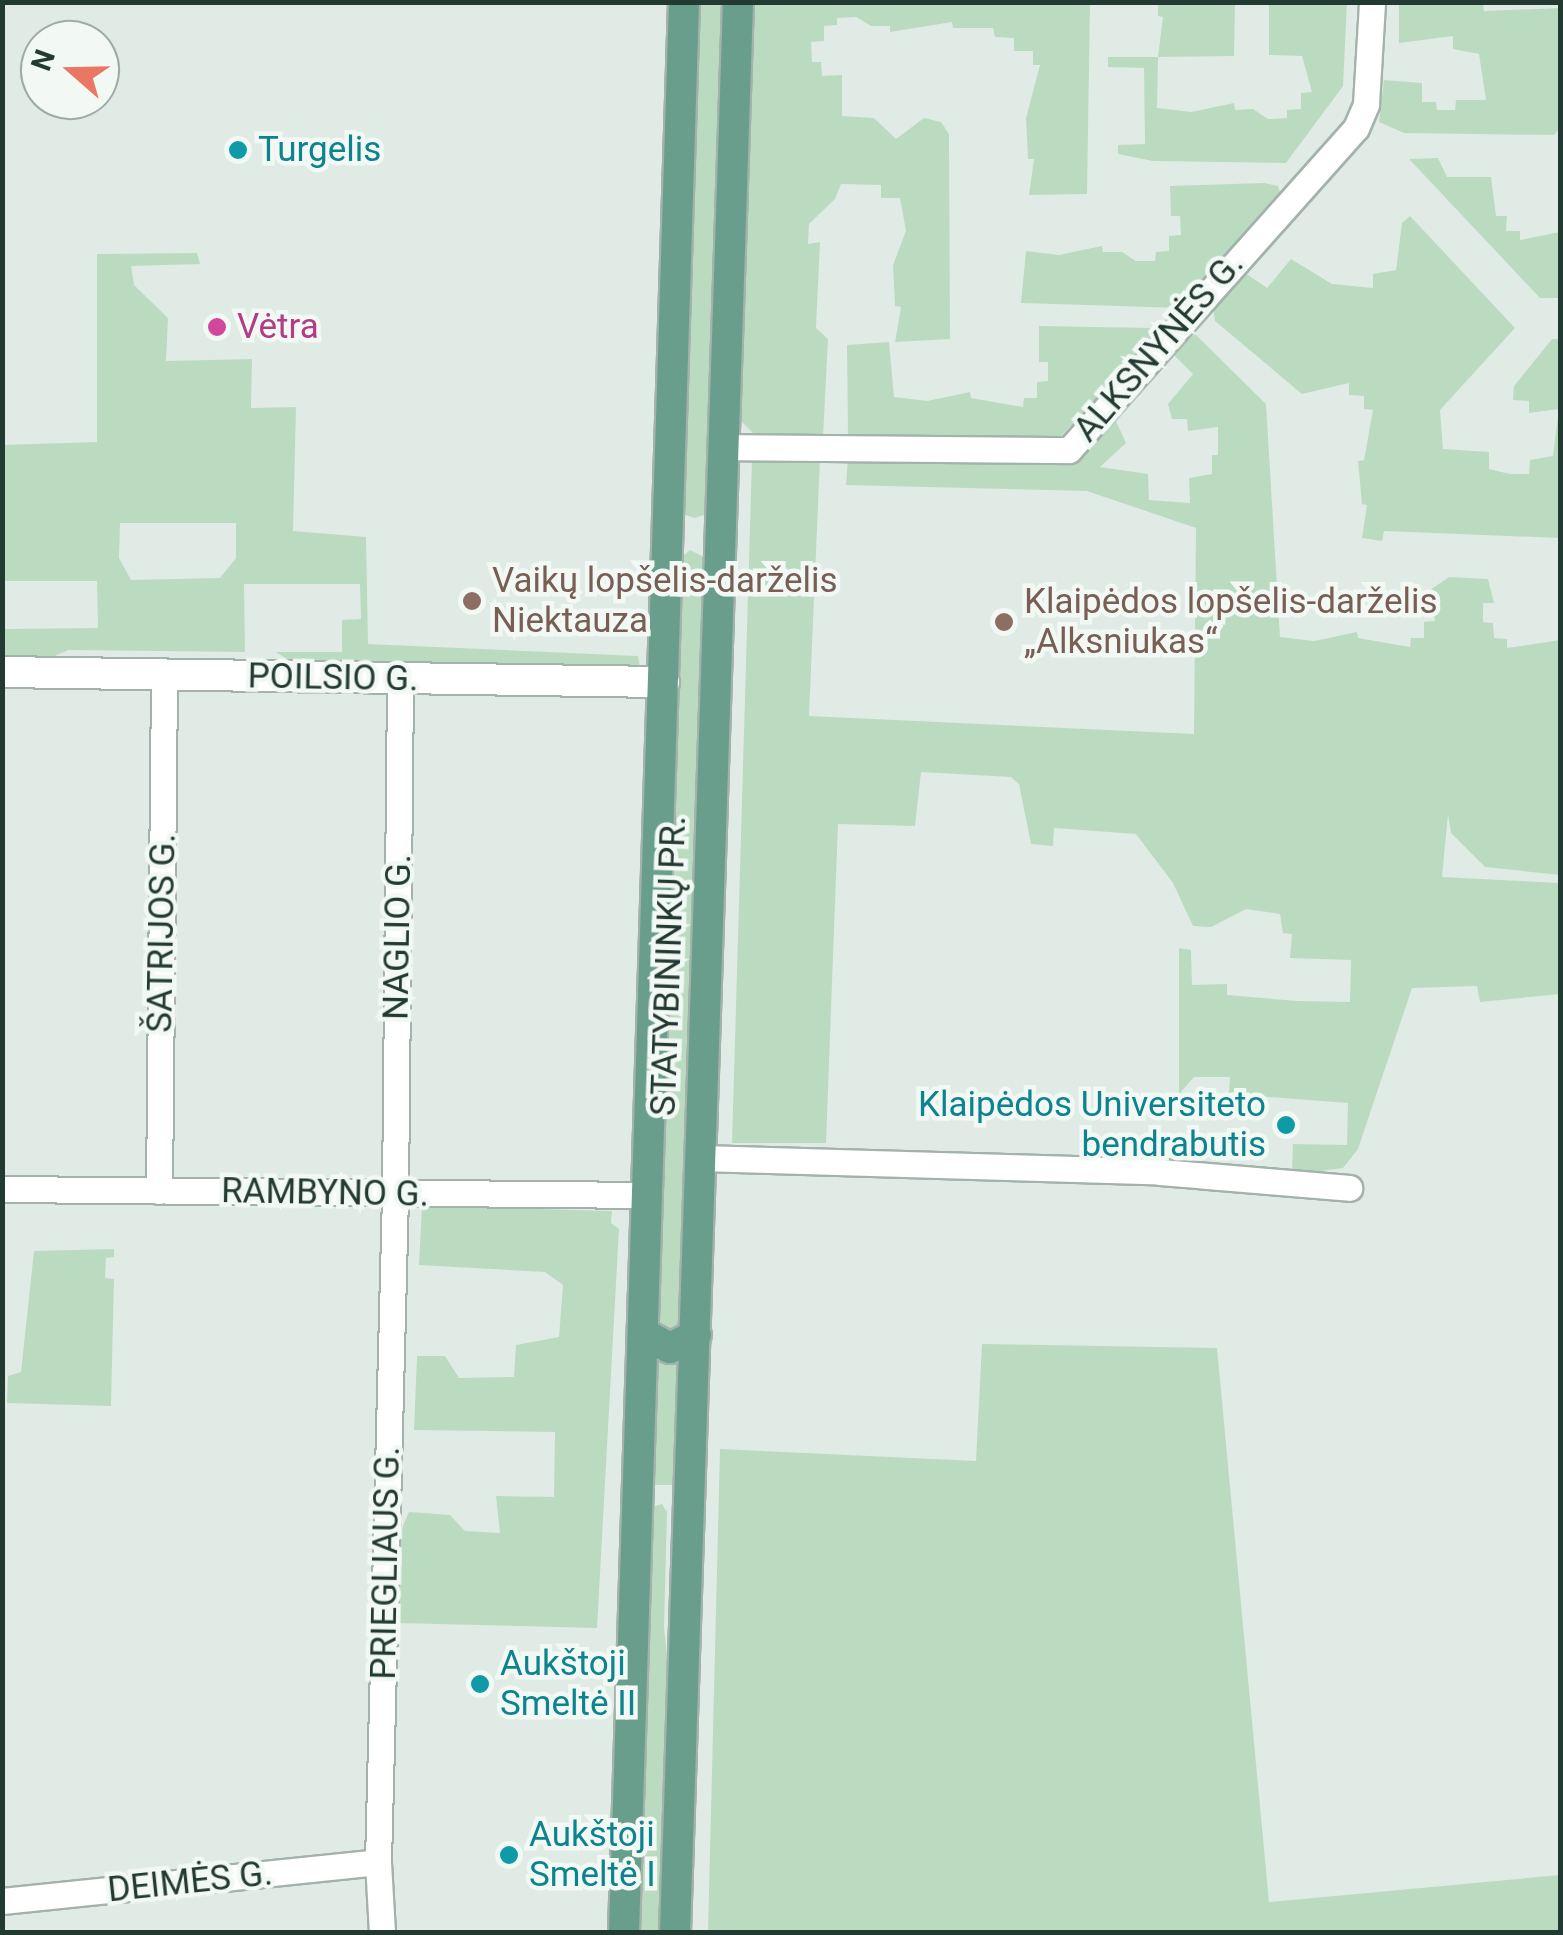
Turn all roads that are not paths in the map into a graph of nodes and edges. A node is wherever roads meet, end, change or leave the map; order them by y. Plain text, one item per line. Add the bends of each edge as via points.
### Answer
1 (684, 2) edge
2 (738, 2) edge
3 (1372, 2) edge
4 (723, 447) junction
5 (668, 533) junction
6 (719, 535) junction
7 (2, 672) edge
8 (164, 675) junction
9 (400, 679) junction
10 (664, 682) junction
11 (701, 1158) junction
12 (1349, 1188) dead end
13 (2, 1189) edge
14 (159, 1191) junction
15 (396, 1194) junction
16 (647, 1196) junction
17 (643, 1333) junction
18 (696, 1336) junction
19 (639, 1499) junction
20 (692, 1504) junction
21 (378, 1862) junction
22 (2, 1901) edge
23 (382, 1932) edge
24 (624, 1932) edge
25 (675, 1932) edge

1 - 5 main road, STATYBININKŲ PR.
2 - 4 main road, STATYBININKŲ PR.
3 - 4 street, ALKSNYNĖS G. via 1366,104 1356,128 1068,450
4 - 6 main road, STATYBININKŲ PR.
5 - 6 main road via 690,527
5 - 10 main road, STATYBININKŲ PR.
6 - 11 main road, STATYBININKŲ PR.
7 - 8 street, POILSIO G.
8 - 9 street, POILSIO G.
8 - 14 street, ŠATRIJOS G.
9 - 10 street, POILSIO G.
9 - 15 street, NAGLIO G.
10 - 16 main road, STATYBININKŲ PR.
11 - 12 street via 1160,1172
11 - 18 main road, STATYBININKŲ PR.
13 - 14 street, RAMBYNO G.
14 - 15 street, RAMBYNO G.
15 - 16 street, RAMBYNO G.
15 - 21 street, PRIEGLIAUS G.
16 - 17 main road, STATYBININKŲ PR.
17 - 18 main road via 670,1348
17 - 19 main road, STATYBININKŲ PR.
18 - 20 main road, STATYBININKŲ PR.
19 - 20 main road via 665,1489
19 - 24 main road, STATYBININKŲ PR.
20 - 25 main road, STATYBININKŲ PR.
21 - 22 street, DEIMĖS G.
21 - 23 street, PRIEGLIAUS G.

